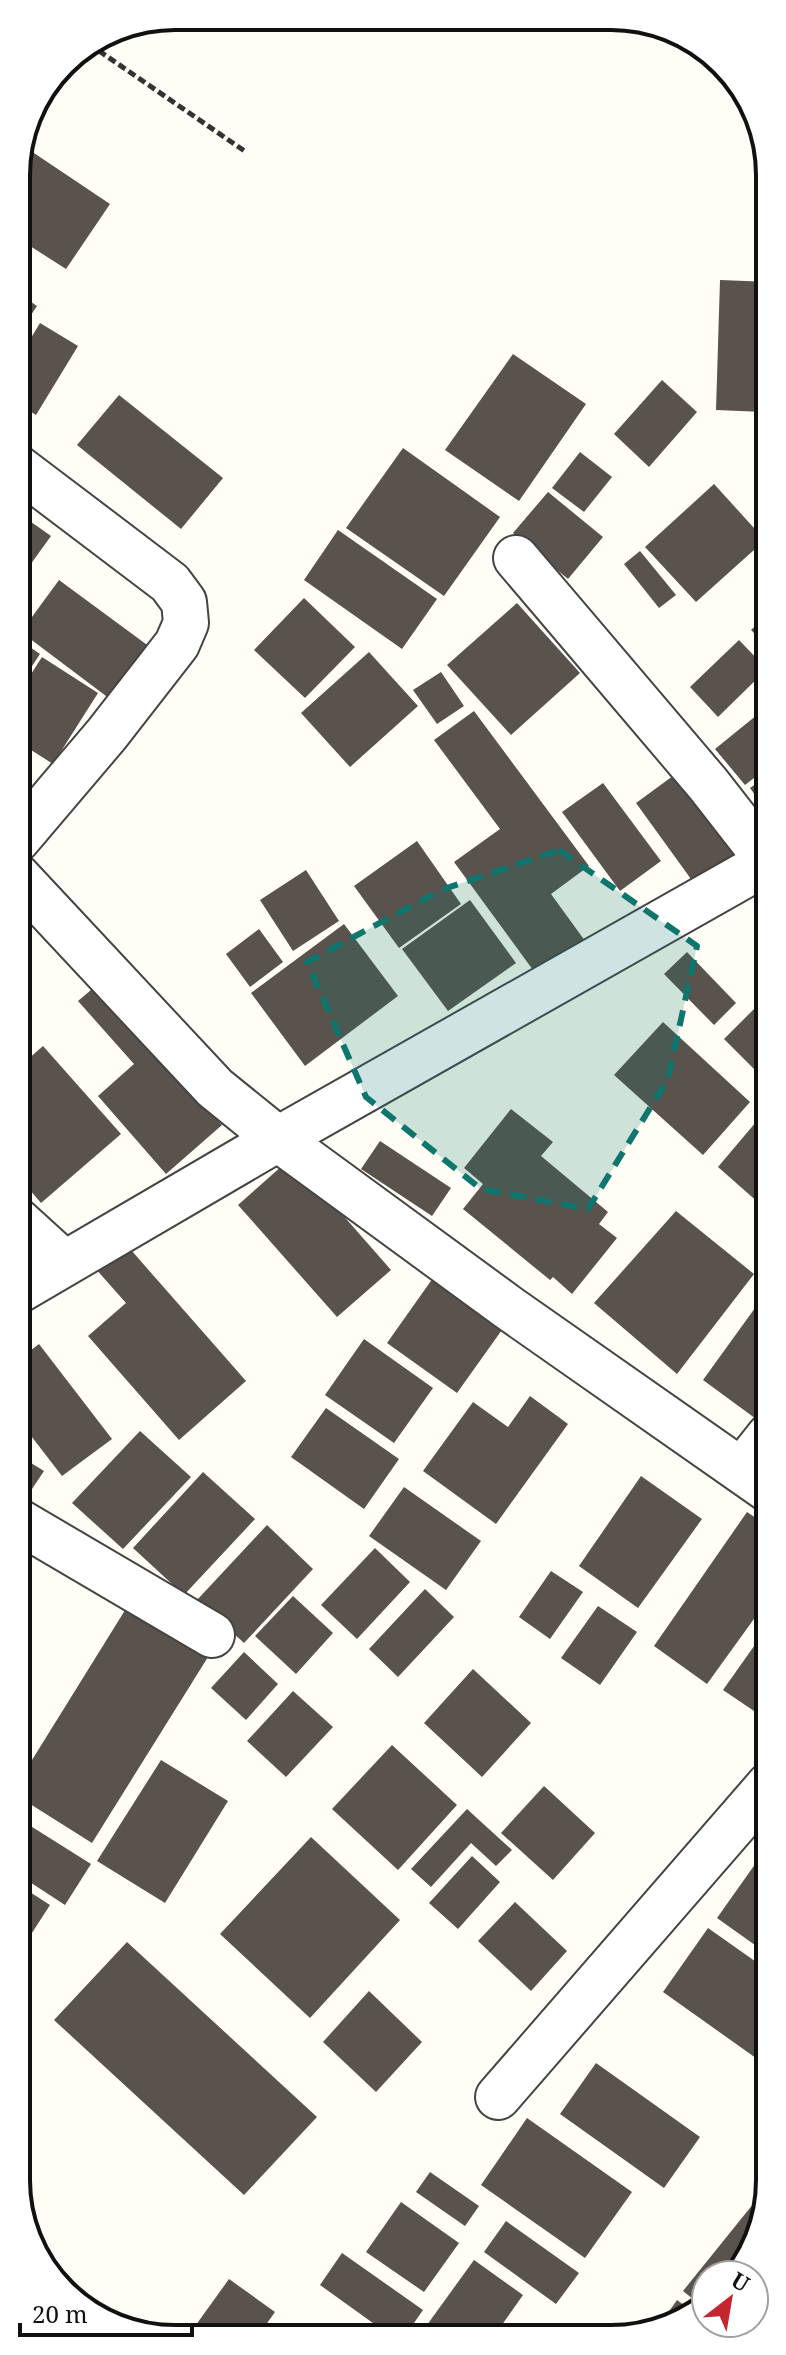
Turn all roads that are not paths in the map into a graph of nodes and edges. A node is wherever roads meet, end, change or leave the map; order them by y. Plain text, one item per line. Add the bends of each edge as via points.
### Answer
1 (30, 477) edge
2 (516, 558) dead end
3 (30, 825) edge
4 (756, 846) edge
5 (756, 869) edge
6 (30, 890) edge
7 (278, 1139) junction
8 (30, 1232) edge
9 (63, 1262) junction
10 (30, 1283) edge
11 (756, 1480) edge
12 (30, 1528) edge
13 (212, 1635) dead end
14 (756, 1800) edge
15 (498, 2097) dead end

1 - 3 street via 170,583 184,602 186,623 177,644 116,723
2 - 4 street
5 - 7 street
6 - 7 street via 215,1088
7 - 9 street
7 - 11 street
8 - 9 street
9 - 10 street
12 - 13 street
14 - 15 street

